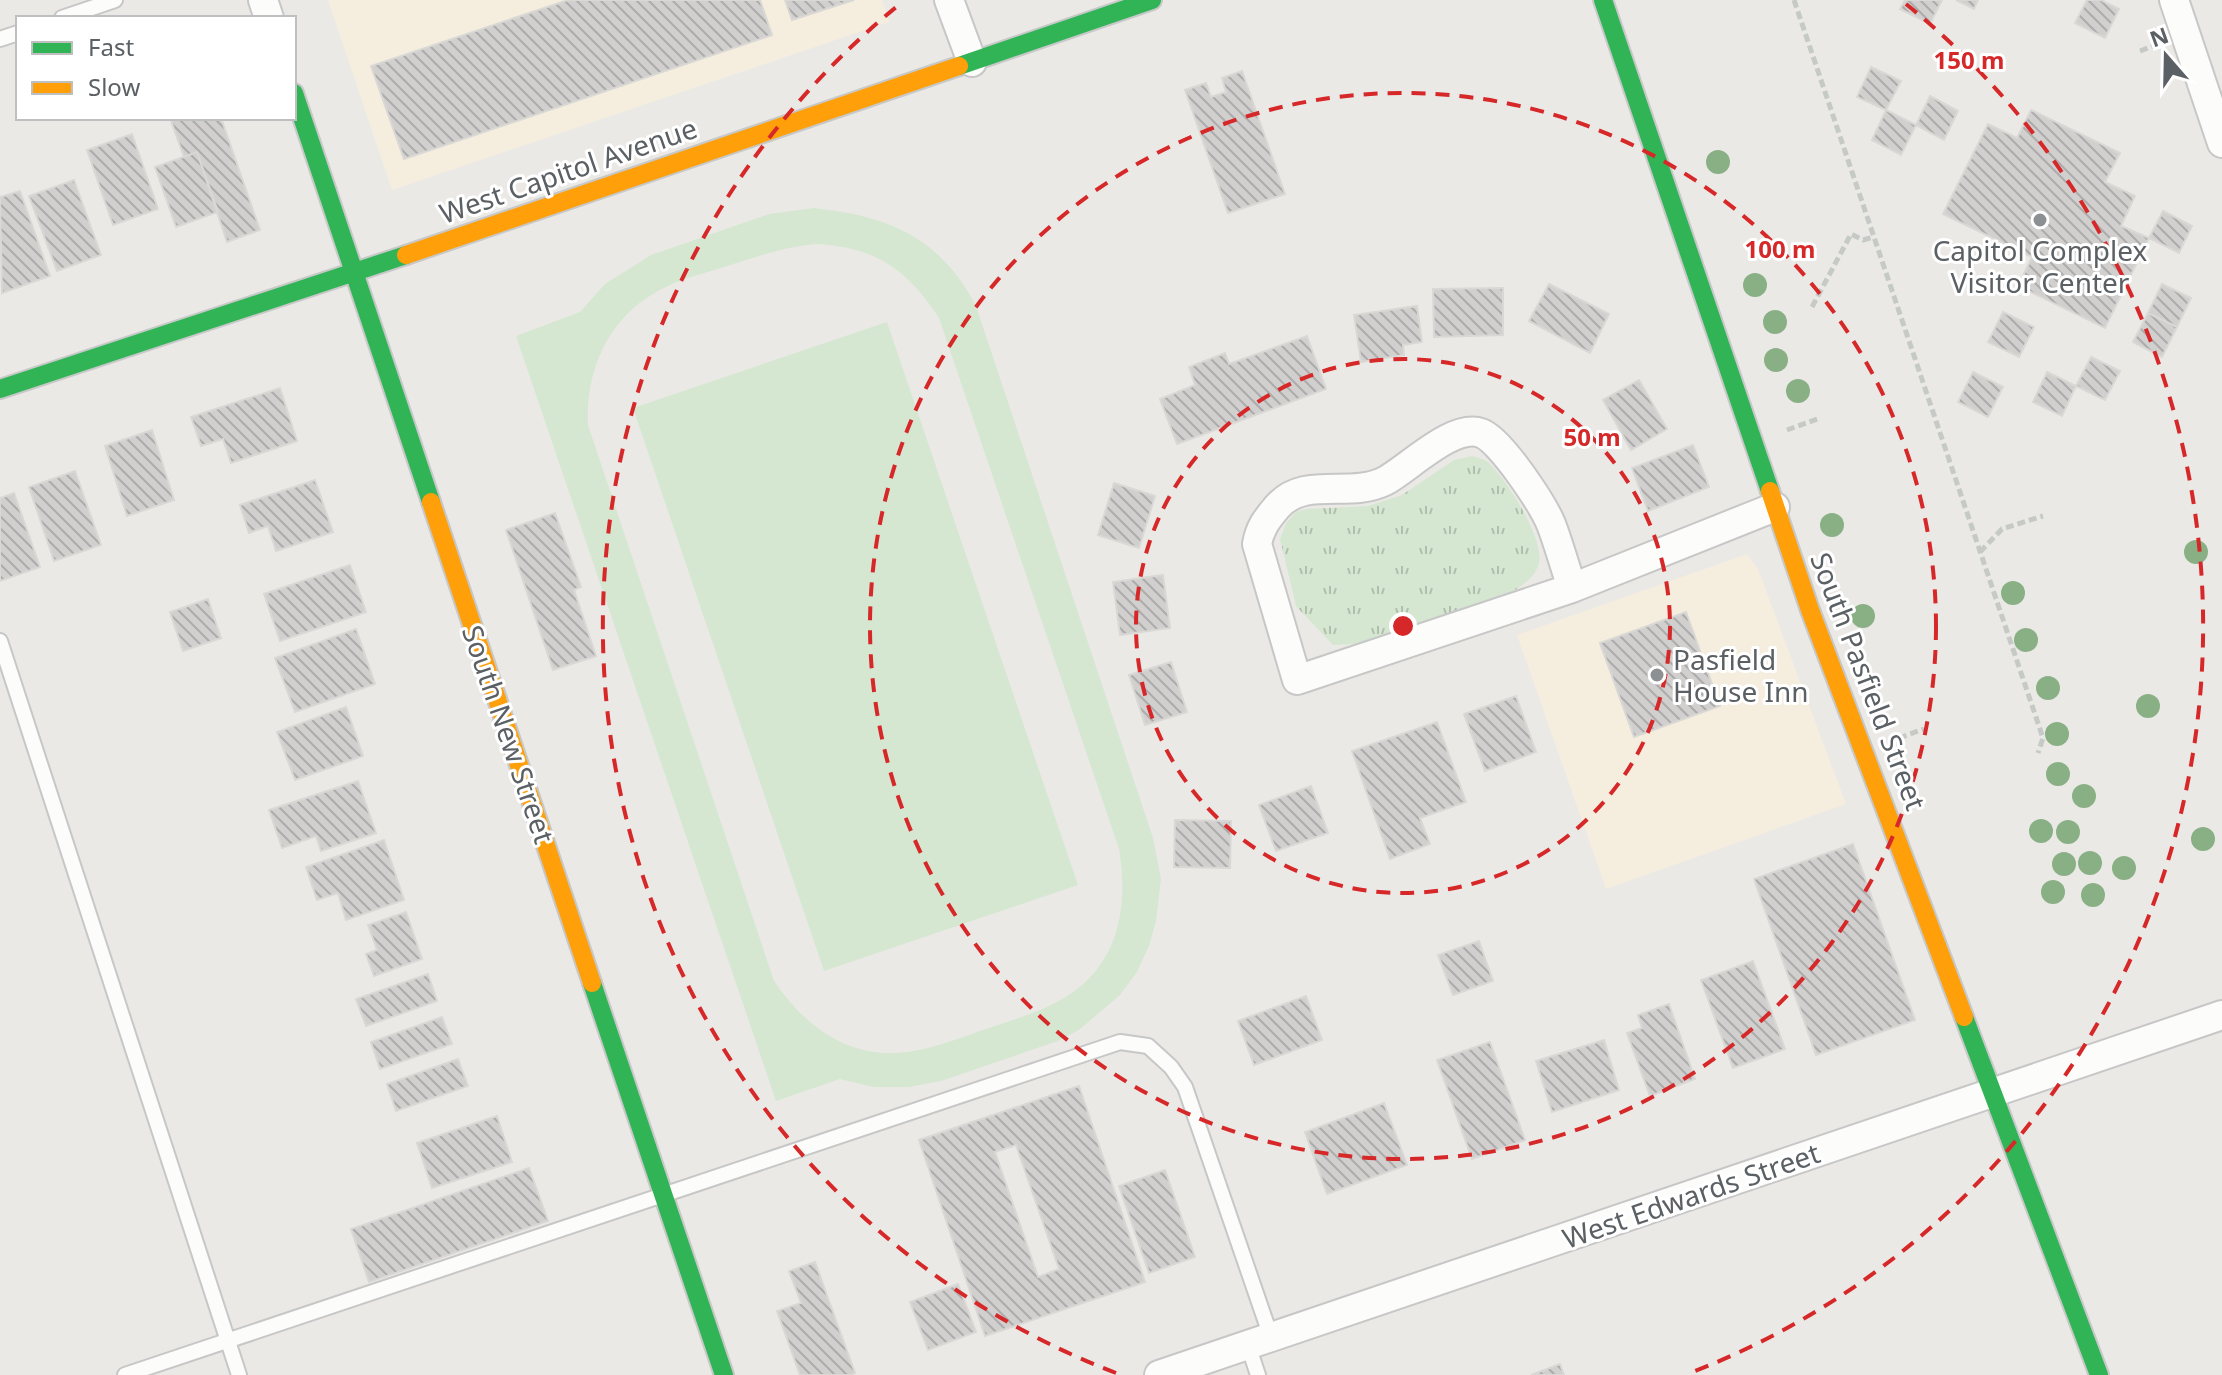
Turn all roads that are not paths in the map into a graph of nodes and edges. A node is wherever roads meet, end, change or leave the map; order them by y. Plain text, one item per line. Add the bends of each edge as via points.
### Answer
1 (115, 0) edge
2 (949, 0) edge
3 (1152, 0) edge
4 (1603, 0) edge
5 (2174, 0) edge
6 (68, 16) edge
7 (972, 62) junction
8 (296, 99) edge
9 (2222, 143) edge
10 (354, 272) junction
11 (0, 389) edge
12 (1775, 507) junction
13 (1572, 588) junction
14 (0, 641) edge
15 (2222, 1015) edge
16 (1993, 1093) junction
17 (665, 1195) junction
18 (227, 1341) junction
19 (1259, 1341) junction
20 (125, 1375) edge
21 (239, 1375) edge
22 (724, 1375) edge
23 (1159, 1375) edge
24 (1258, 1375) edge
25 (2099, 1375) edge

1 - 6 lane
2 - 7 street
3 - 7 street, West Capitol Avenue
4 - 12 street, South Pasfield Street
5 - 9 street
7 - 10 street, West Capitol Avenue
8 - 10 street, South New Street
10 - 11 street, West Capitol Avenue
10 - 17 street, South New Street
12 - 13 street
12 - 16 street, South Pasfield Street
13 - 13 street via 1550,522 1520,473 1481,433 1447,439 1383,482 1346,490 1304,489 1284,498 1261,526 1257,544 1297,680
14 - 18 lane
15 - 16 street, West Edwards Street
16 - 19 street, West Edwards Street
16 - 25 street, South Pasfield Street
17 - 18 lane
17 - 19 lane via 1120,1042 1148,1046 1185,1087
17 - 22 street, South New Street
18 - 20 lane
18 - 21 lane
19 - 23 street, West Edwards Street
19 - 24 lane

